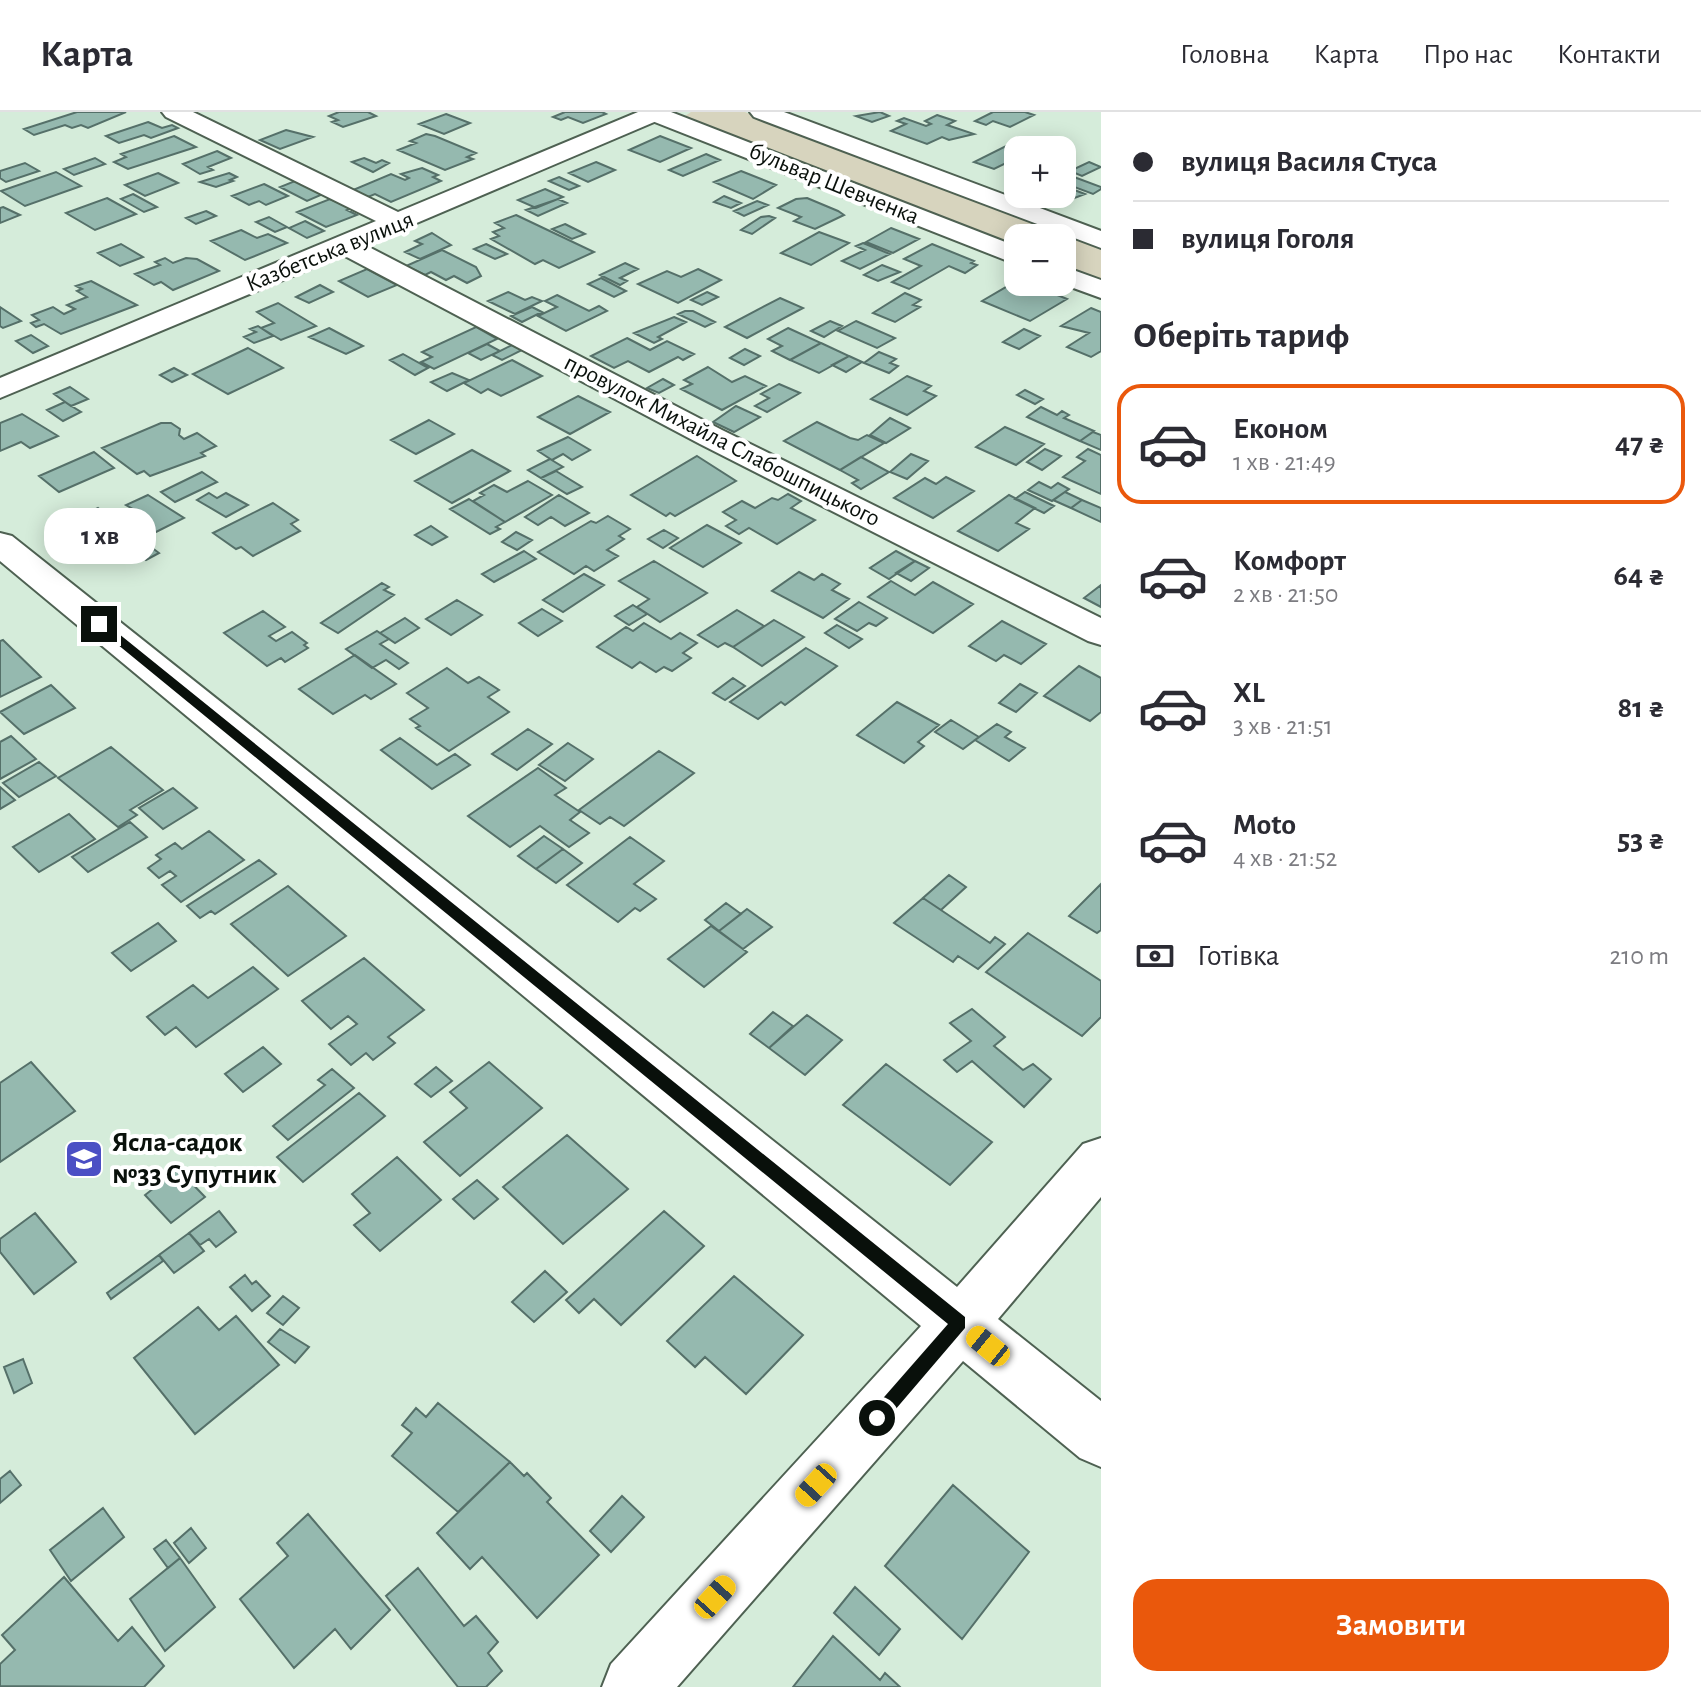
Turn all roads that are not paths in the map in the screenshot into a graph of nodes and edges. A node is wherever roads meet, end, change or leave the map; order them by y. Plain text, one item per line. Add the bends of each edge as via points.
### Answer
1 (174, 112) edge
2 (762, 112) edge
3 (654, 113) edge
4 (400, 223) junction
5 (1101, 240) edge
6 (345, 245) junction
7 (1004, 251) edge
8 (1076, 280) edge
9 (1101, 290) edge
10 (0, 389) edge
11 (0, 543) edge
12 (1101, 633) edge
13 (1101, 1160) edge
14 (959, 1323) junction
15 (1101, 1438) edge
16 (634, 1687) edge

1 - 4 street
2 - 5 street, бульвар Шевченка
3 - 4 street, Казбетська вулиця
3 - 7 street, бульвар Шевченка
4 - 6 street, Казбетська вулиця
6 - 10 street, Казбетська вулиця
6 - 12 street, провулок Михайла Слабошпицького
8 - 9 street
11 - 14 street
13 - 14 street
14 - 15 street
14 - 16 street

